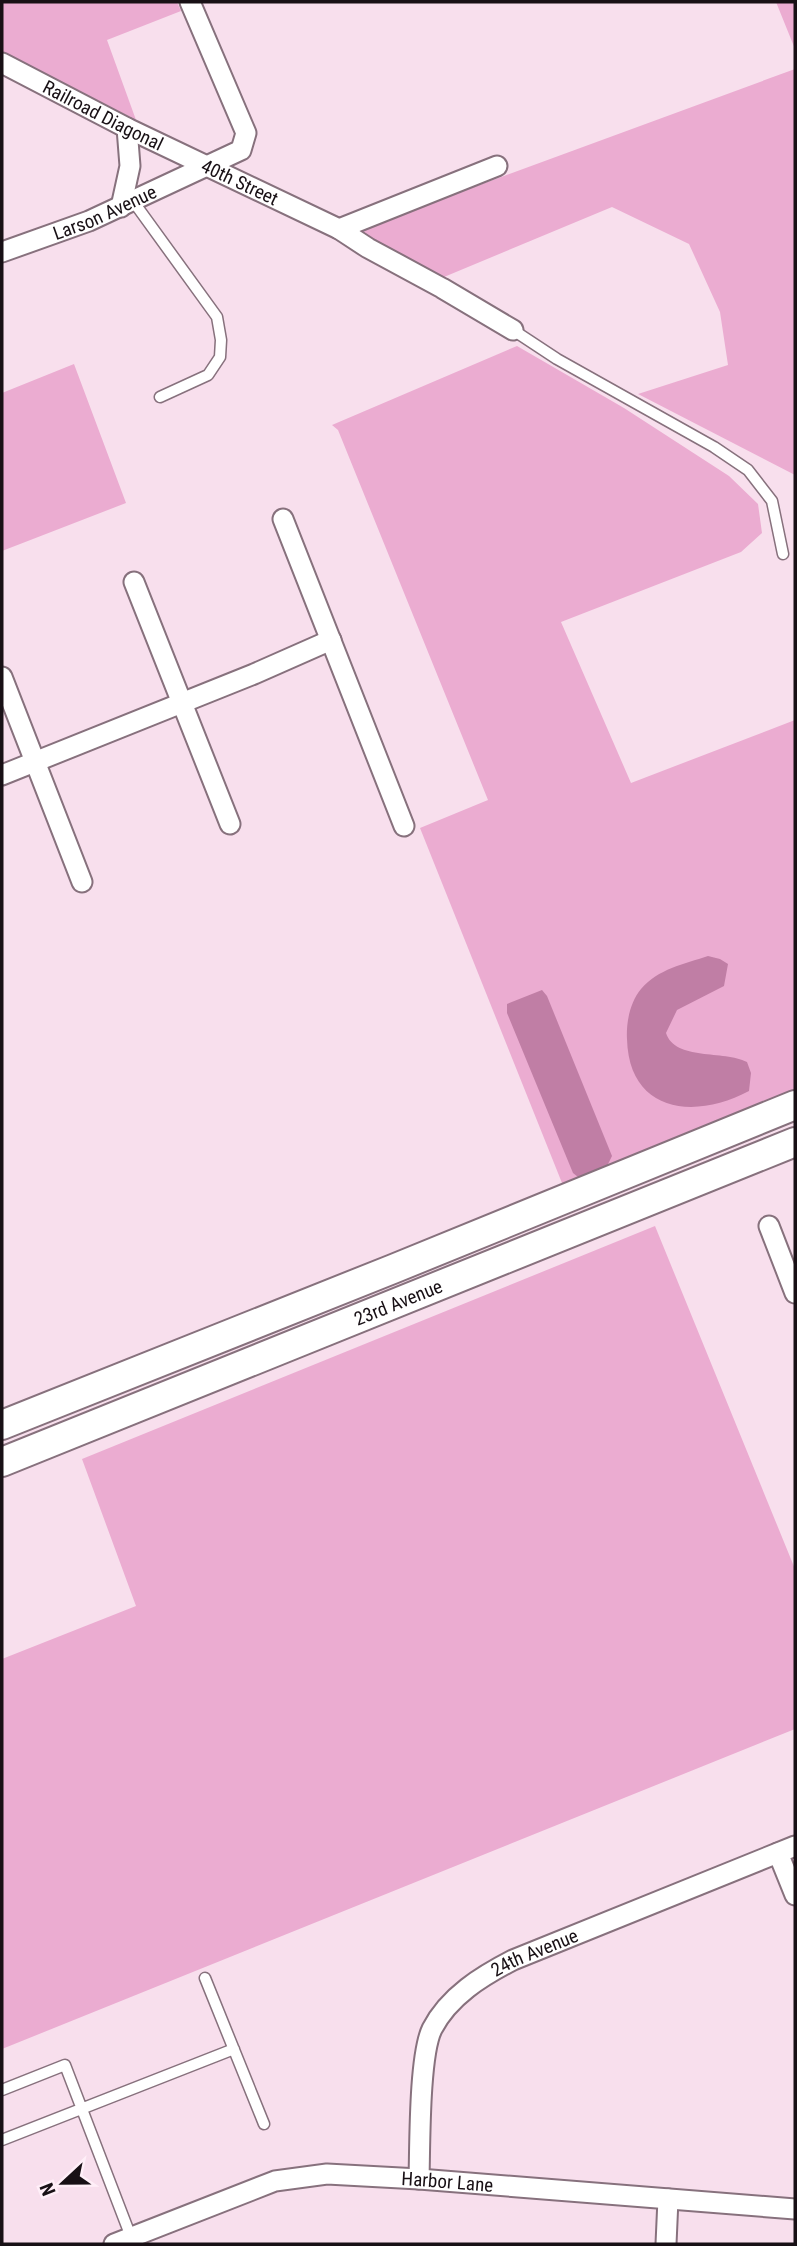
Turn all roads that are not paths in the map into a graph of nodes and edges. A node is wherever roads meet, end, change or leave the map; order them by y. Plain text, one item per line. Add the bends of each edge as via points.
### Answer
1 (190, 2) edge
2 (2, 63) edge
3 (127, 128) junction
4 (206, 165) junction
5 (497, 166) dead end
6 (127, 204) junction
7 (339, 229) junction
8 (2, 252) edge
9 (513, 330) joint
10 (160, 397) dead end
11 (283, 519) dead end
12 (783, 554) dead end
13 (134, 582) dead end
14 (331, 640) junction
15 (2, 677) edge
16 (182, 702) junction
17 (35, 762) junction
18 (2, 775) edge
19 (230, 824) dead end
20 (404, 826) dead end
21 (82, 882) dead end
22 (795, 1105) edge
23 (795, 1142) edge
24 (769, 1226) dead end
25 (795, 1293) edge
26 (2, 1424) edge
27 (2, 1462) edge
28 (787, 1849) edge
29 (795, 1895) edge
30 (205, 1978) dead end
31 (234, 2049) junction
32 (2, 2090) edge
33 (81, 2108) junction
34 (264, 2124) dead end
35 (2, 2140) edge
36 (419, 2179) junction
37 (668, 2199) junction
38 (795, 2209) edge
39 (122, 2241) edge
40 (666, 2244) edge

1 - 4 street, 40th Street via 246,133 240,150
2 - 3 street, Railroad Diagonal
3 - 4 street, Railroad Diagonal
3 - 6 street
4 - 6 street, Larson Avenue
4 - 7 street, 40th Street
5 - 7 street
6 - 8 street, Larson Avenue
6 - 10 lane via 217,317 220,357 208,375
7 - 9 street, 40th Street
9 - 12 lane via 748,470 772,501
11 - 14 street
13 - 16 street
14 - 16 street
14 - 20 street
15 - 17 street
16 - 17 street
16 - 19 street
17 - 18 street
17 - 21 street
22 - 26 main road, 23rd Avenue
23 - 27 main road, 23rd Avenue
24 - 25 street
28 - 29 street
28 - 36 street, 24th Avenue via 476,1979 432,2030 425,2061
30 - 31 lane
31 - 33 lane
31 - 34 lane
32 - 33 lane via 65,2065
33 - 35 lane
33 - 39 lane
36 - 37 street, Harbor Lane
36 - 39 street, Harbor Lane via 327,2174 275,2181
37 - 38 street, Harbor Lane
37 - 40 street

